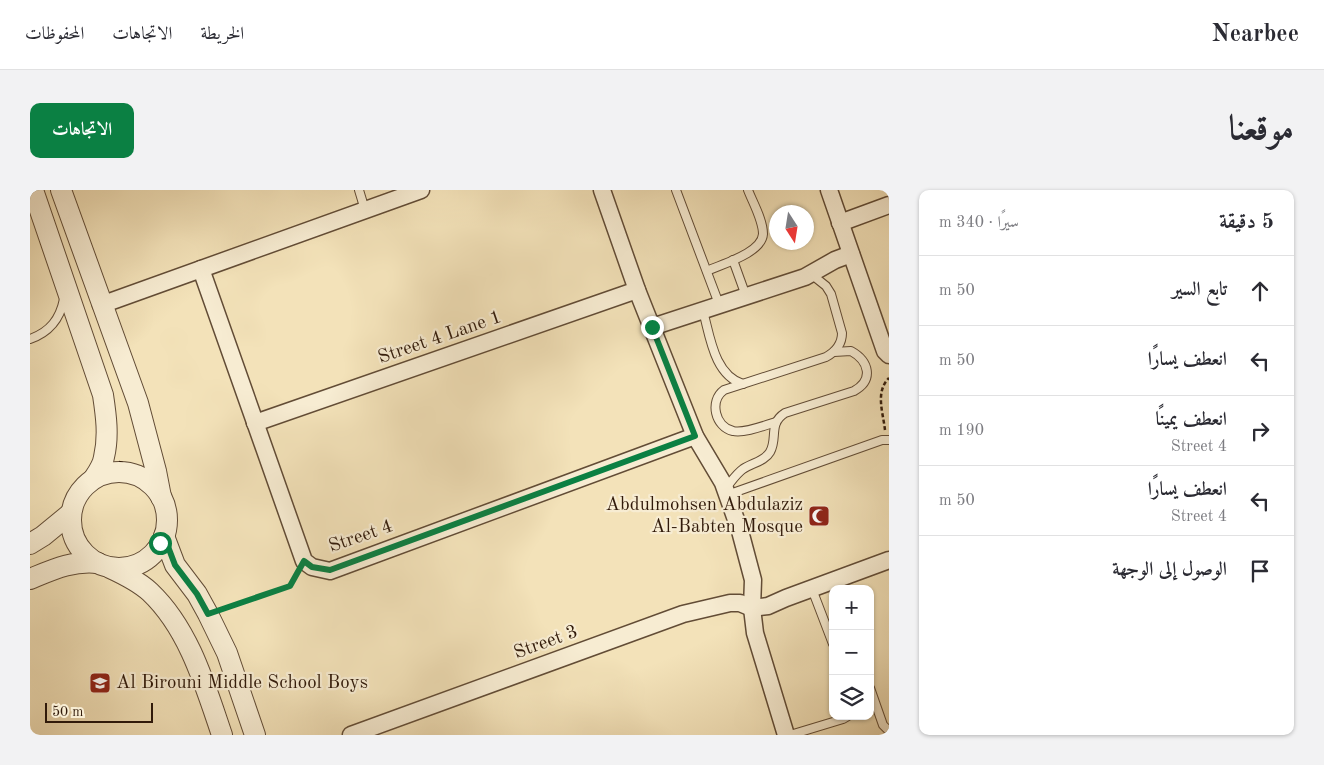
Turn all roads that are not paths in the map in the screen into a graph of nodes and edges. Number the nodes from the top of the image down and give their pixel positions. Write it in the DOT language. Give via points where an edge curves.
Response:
graph roads {
  1 [pos="33,190"];
  2 [pos="61,190"];
  3 [pos="359,190"];
  4 [pos="421,190"];
  5 [pos="602,190"];
  6 [pos="676,190"];
  7 [pos="748,190"];
  8 [pos="829,190"];
  9 [pos="889,205"];
  10 [pos="365,210"];
  11 [pos="840,223"];
  12 [pos="851,254"];
  13 [pos="733,260"];
  14 [pos="201,269"];
  15 [pos="707,271"];
  16 [pos="811,274"];
  17 [pos="67,287"];
  18 [pos="638,290"];
  19 [pos="746,296"];
  20 [pos="719,304"];
  21 [pos="101,305"];
  22 [pos="702,309"];
  23 [pos="652,327"];
  24 [pos="30,339"];
  25 [pos="834,352"];
  26 [pos="889,355"];
  27 [pos="743,384"];
  28 [pos="776,422"];
  29 [pos="255,423"];
  30 [pos="695,436"];
  31 [pos="888,440"];
  32 [pos="94,478"];
  33 [pos="726,492"];
  34 [pos="161,497"];
  35 [pos="71,513"];
  36 [pos="164,536"];
  37 [pos="30,544"];
  38 [pos="889,560"];
  39 [pos="102,564"];
  40 [pos="30,579"];
  41 [pos="812,588"];
  42 [pos="752,608"];
  43 [pos="829,633"];
  44 [pos="874,699"];
  45 [pos="840,720"];
  46 [pos="889,731"];
  47 [pos="222,735"];
  48 [pos="255,735"];
  49 [pos="354,735"];
  50 [pos="786,735"];
  51 [pos="790,735"];
  1 -- 17 [label="street" via="41,224"];
  2 -- 21 [label="street"];
  3 -- 10 [label="lane"];
  4 -- 10 [label="street"];
  5 -- 18 [label="street"];
  6 -- 15 [label="lane"];
  7 -- 13 [label="lane" via="763,235 756,247"];
  8 -- 11 [label="street"];
  9 -- 11 [label="street"];
  10 -- 14 [label="street"];
  11 -- 12 [label="street"];
  12 -- 16 [label="street"];
  12 -- 26 [label="street"];
  13 -- 15 [label="lane"];
  13 -- 19 [label="lane"];
  14 -- 21 [label="street"];
  14 -- 29 [label="street"];
  15 -- 20 [label="lane"];
  16 -- 19 [label="street"];
  16 -- 25 [label="lane" via="831,294 842,338"];
  17 -- 24 [label="lane" via="56,322 50,329"];
  17 -- 32 [label="street" via="103,394 107,438 104,459"];
  18 -- 23 [label="street"];
  18 -- 29 [label="street, Street 4 Lane 1"];
  19 -- 20 [label="street"];
  20 -- 22 [label="street"];
  21 -- 34 [label="street" via="138,403"];
  22 -- 23 [label="street"];
  22 -- 27 [label="lane" via="720,366 732,379"];
  23 -- 30 [label="street"];
  25 -- 27 [label="lane" via="826,358"];
  25 -- 28 [label="lane" via="851,351 863,360 866,378 860,388 785,413"];
  27 -- 28 [label="lane" via="724,390 716,398 714,409 724,426 740,432"];
  28 -- 33 [label="lane" via="769,454 737,474"];
  29 -- 30 [label="street, Street 4" via="304,561 312,567 330,570"];
  30 -- 33 [label="street"];
  31 -- 33 [label="lane"];
  32 -- 34 [label="street" via="110,472 127,472 150,483"];
  32 -- 35 [label="street" via="81,490"];
  33 -- 42 [label="street" via="753,580"];
  34 -- 36 [label="street" via="167,520"];
  35 -- 37 [label="street"];
  35 -- 39 [label="street" via="74,539 84,553"];
  36 -- 39 [label="street" via="156,550 137,564 122,568"];
  36 -- 48 [label="street" via="175,565 197,594 226,653"];
  38 -- 41 [label="street, Street 3"];
  39 -- 40 [label="street" via="75,563"];
  39 -- 47 [label="street" via="149,591 168,613 197,665"];
  41 -- 42 [label="street, Street 3" via="768,606"];
  41 -- 43 [label="lane"];
  42 -- 49 [label="street, Street 3" via="730,603 684,614"];
  42 -- 50 [label="street" via="755,633"];
  44 -- 46 [label="lane" via="883,725"];
  45 -- 51 [label="lane"];
}
